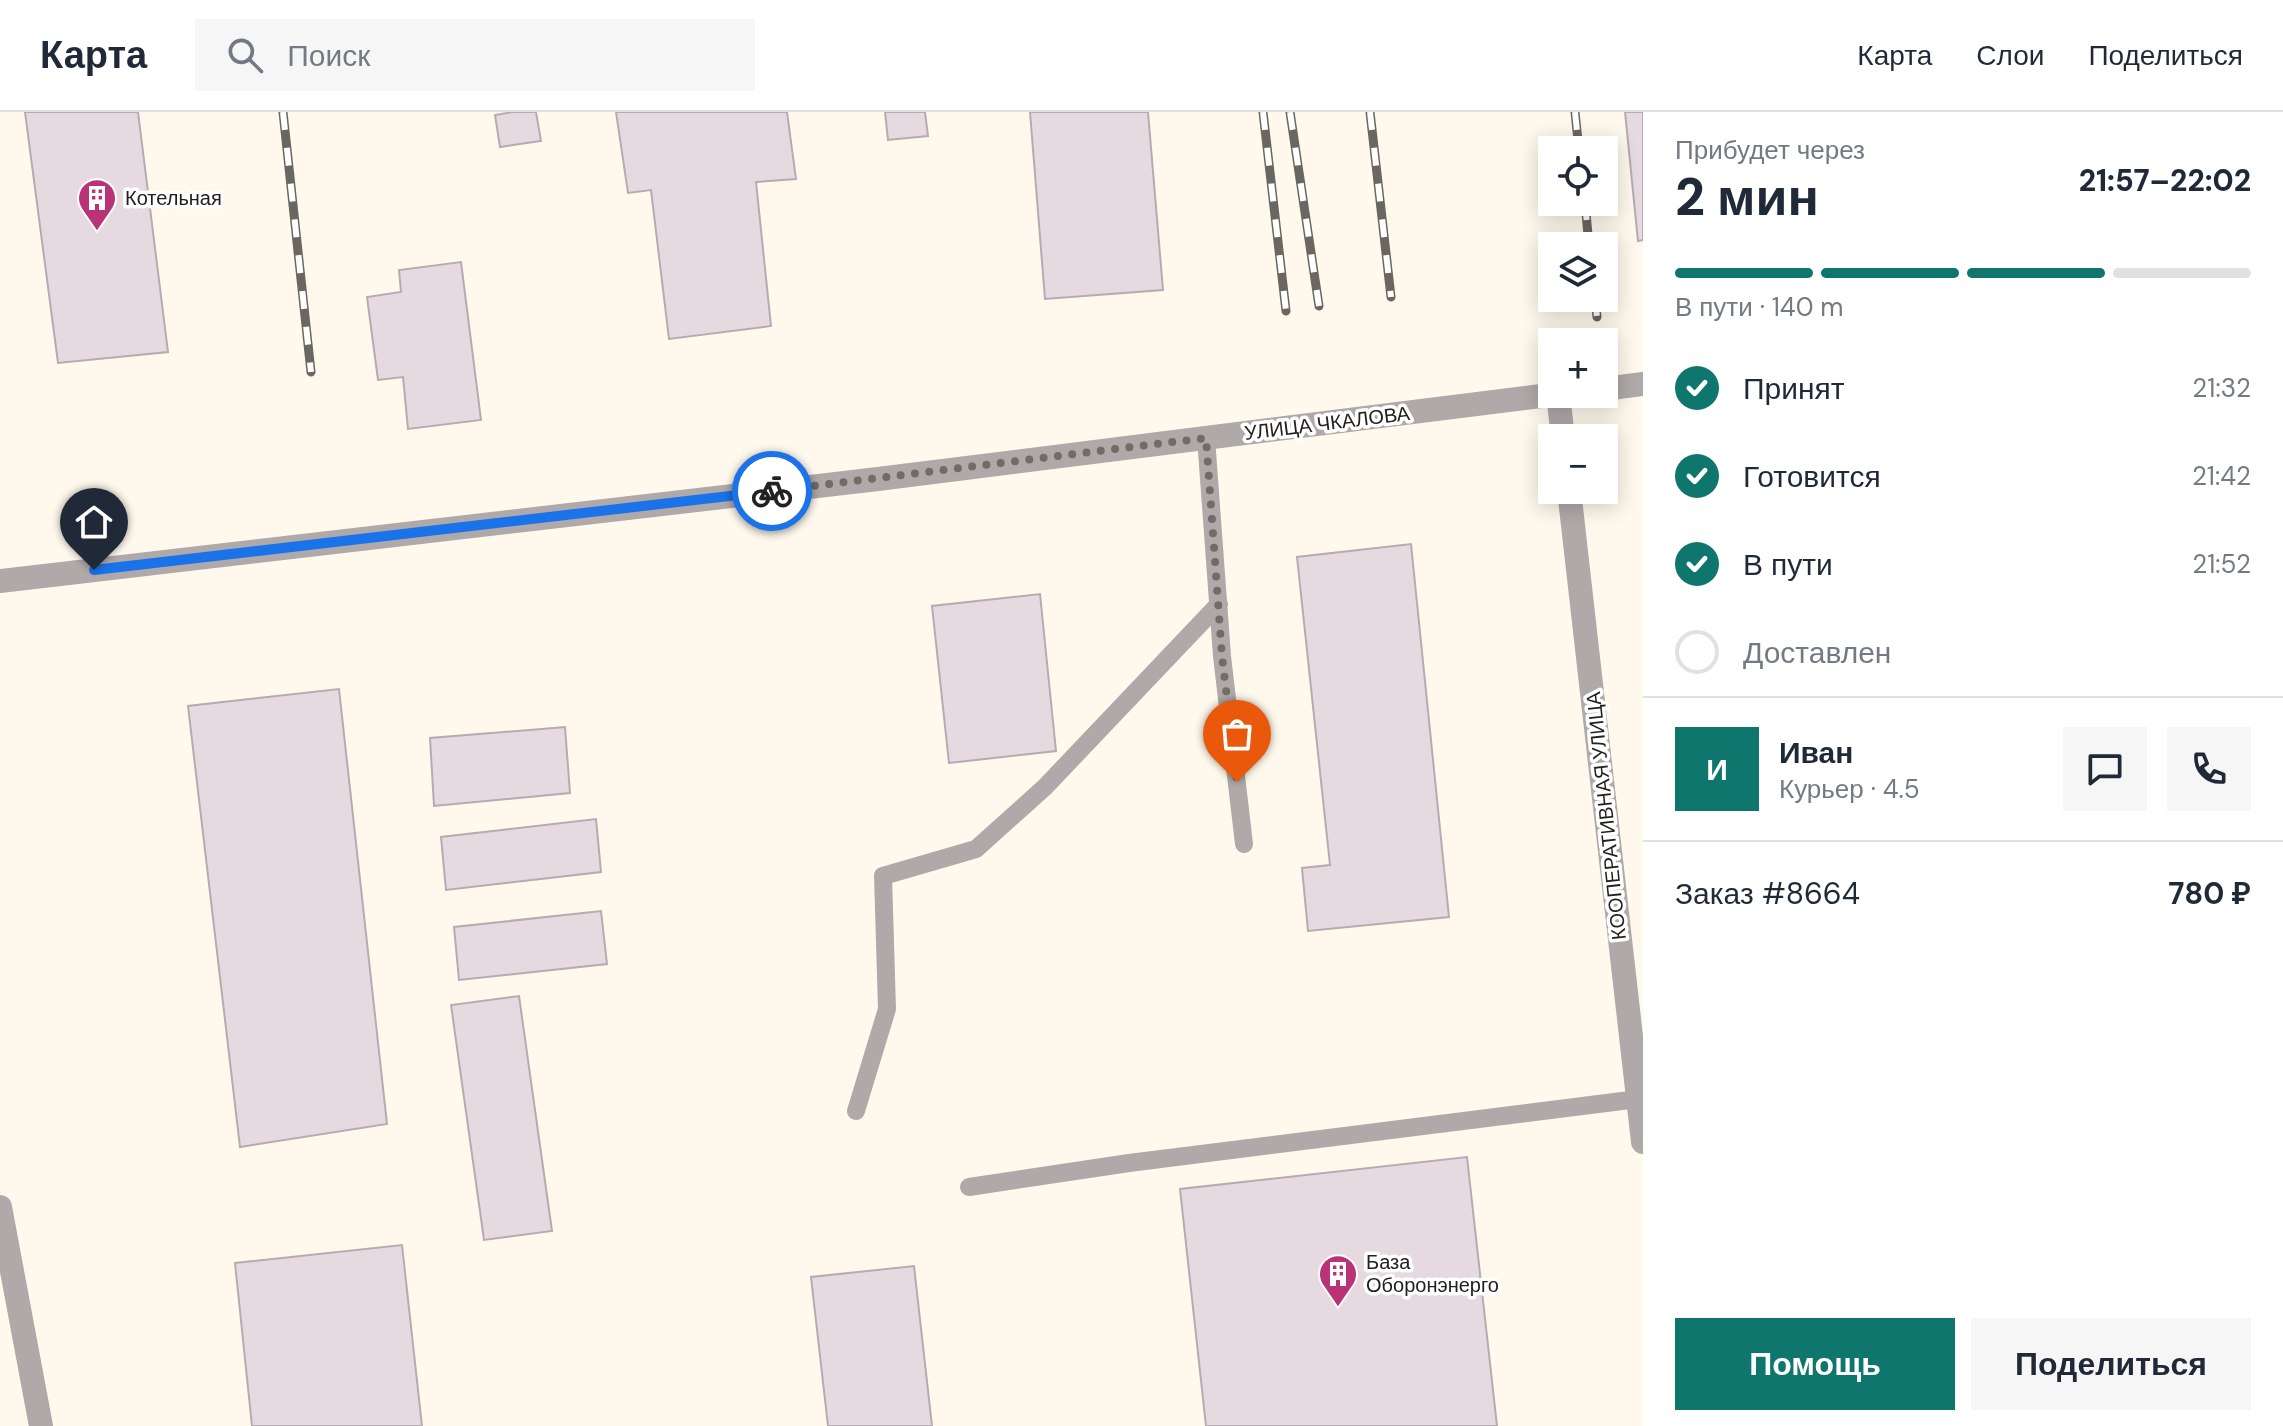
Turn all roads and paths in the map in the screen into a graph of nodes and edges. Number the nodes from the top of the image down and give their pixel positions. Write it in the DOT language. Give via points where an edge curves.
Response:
graph roads {
  1 [pos="1643,384"];
  2 [pos="1618,387"];
  3 [pos="1538,396"];
  4 [pos="1206,438"];
  5 [pos="1571,504"];
  6 [pos="0,581"];
  7 [pos="1219,604"];
  8 [pos="1244,844"];
  9 [pos="1638,1099"];
  10 [pos="856,1111"];
  11 [pos="1643,1142"];
  12 [pos="969,1187"];
  13 [pos="0,1207"];
  14 [pos="41,1426"];
  1 -- 2 [label="street"];
  3 -- 4 [label="street, УЛИЦА ЧКАЛОВА"];
  4 -- 6 [label="street, УЛИЦА ЧКАЛОВА"];
  4 -- 7 [label="lane"];
  5 -- 9 [label="street, КООПЕРАТИВНАЯ УЛИЦА"];
  7 -- 8 [label="lane"];
  7 -- 10 [label="lane" via="1045,787 976,849 883,876 887,1009"];
  9 -- 11 [label="street, КООПЕРАТИВНАЯ УЛИЦА"];
  9 -- 12 [label="lane"];
  13 -- 14 [label="street"];
}
